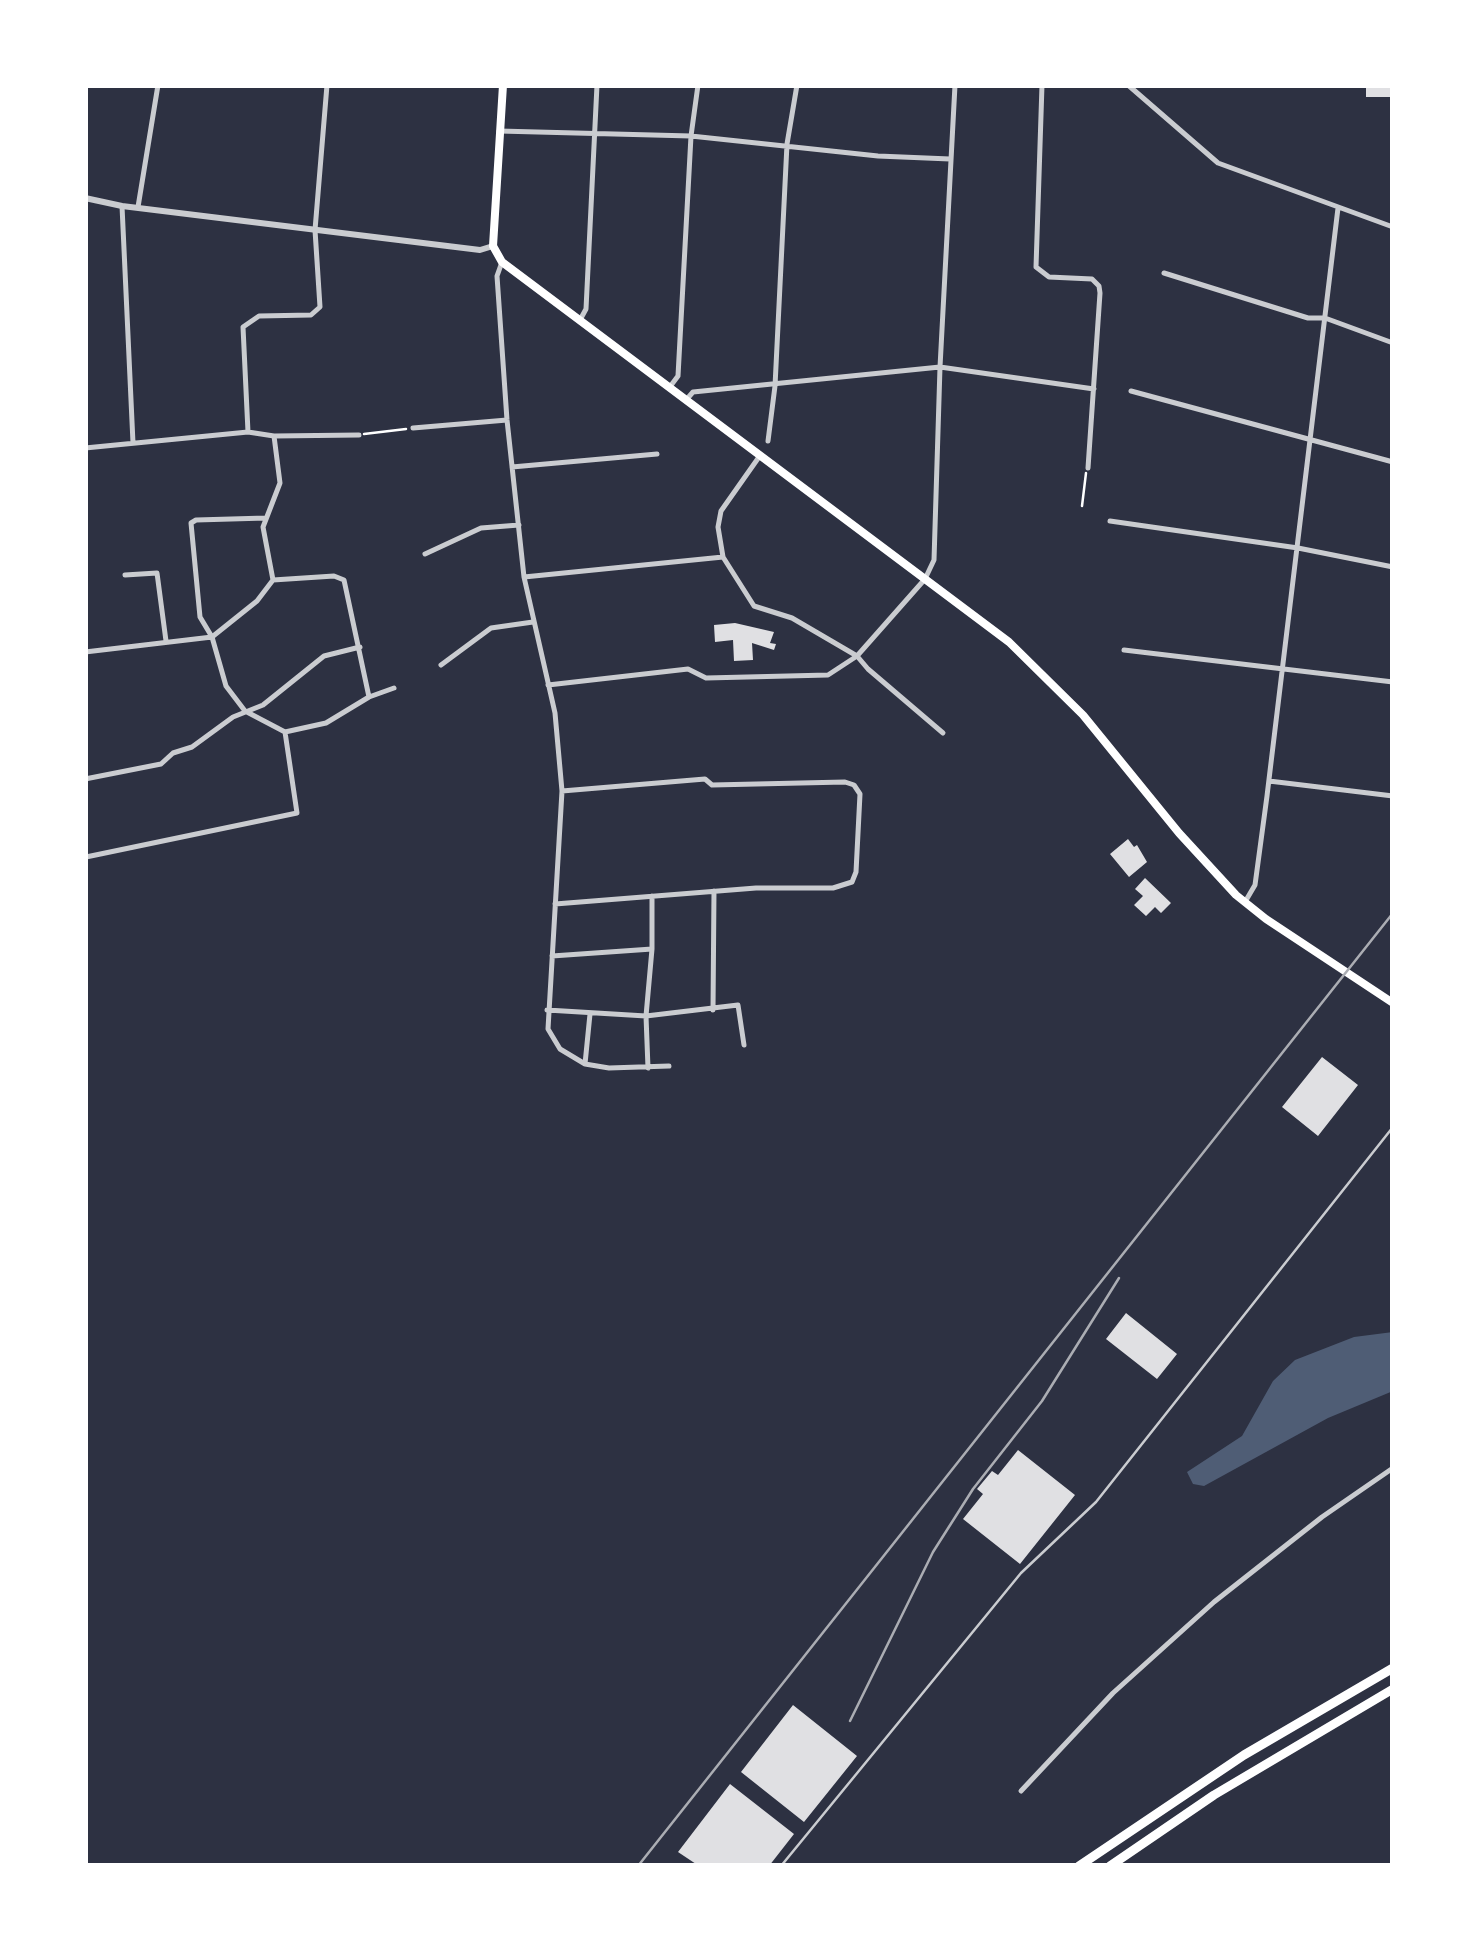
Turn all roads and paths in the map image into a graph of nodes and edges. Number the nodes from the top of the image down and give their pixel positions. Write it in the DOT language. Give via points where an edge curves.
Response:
graph roads {
  1 [pos="158,85"];
  2 [pos="327,85"];
  3 [pos="502,85"];
  4 [pos="597,85"];
  5 [pos="698,85"];
  6 [pos="797,85"];
  7 [pos="955,85"];
  8 [pos="1042,85"];
  9 [pos="1128,85"];
  10 [pos="499,131"];
  11 [pos="594,133"];
  12 [pos="691,136"];
  13 [pos="787,144"];
  14 [pos="950,160"];
  15 [pos="85,198"];
  16 [pos="122,206"];
  17 [pos="138,207"];
  18 [pos="1338,208"];
  19 [pos="1393,227"];
  20 [pos="316,230"];
  21 [pos="493,246"];
  22 [pos="502,262"];
  23 [pos="1164,273"];
  24 [pos="1325,318"];
  25 [pos="580,320"];
  26 [pos="1393,342"];
  27 [pos="940,368"];
  28 [pos="775,386"];
  29 [pos="669,388"];
  30 [pos="1094,389"];
  31 [pos="1131,392"];
  32 [pos="686,400"];
  33 [pos="508,420"];
  34 [pos="412,428"];
  35 [pos="248,432"];
  36 [pos="359,434"];
  37 [pos="274,436"];
  38 [pos="1309,438"];
  39 [pos="768,441"];
  40 [pos="133,443"];
  41 [pos="85,448"];
  42 [pos="657,454"];
  43 [pos="759,458"];
  44 [pos="1393,462"];
  45 [pos="512,467"];
  46 [pos="1088,468"];
  47 [pos="1082,506"];
  48 [pos="266,518"];
  49 [pos="1110,521"];
  50 [pos="519,525"];
  51 [pos="1298,548"];
  52 [pos="426,554"];
  53 [pos="723,557"];
  54 [pos="1393,566"];
  55 [pos="125,575"];
  56 [pos="524,577"];
  57 [pos="925,579"];
  58 [pos="273,580"];
  59 [pos="534,622"];
  60 [pos="212,637"];
  61 [pos="166,642"];
  62 [pos="360,647"];
  63 [pos="1124,650"];
  64 [pos="85,652"];
  65 [pos="857,656"];
  66 [pos="441,665"];
  67 [pos="1282,669"];
  68 [pos="1393,682"];
  69 [pos="548,684"];
  70 [pos="394,688"];
  71 [pos="370,697"];
  72 [pos="245,711"];
  73 [pos="285,732"];
  74 [pos="943,732"];
  75 [pos="85,779"];
  76 [pos="1269,781"];
  77 [pos="562,790"];
  78 [pos="1393,796"];
  79 [pos="85,857"];
  80 [pos="714,891"];
  81 [pos="652,896"];
  82 [pos="1244,903"];
  83 [pos="555,904"];
  84 [pos="652,949"];
  85 [pos="552,956"];
  86 [pos="1393,1003"];
  87 [pos="547,1010"];
  88 [pos="713,1010"];
  89 [pos="590,1014"];
  90 [pos="646,1016"];
  91 [pos="744,1044"];
  92 [pos="585,1064"];
  93 [pos="669,1066"];
  94 [pos="648,1068"];
  95 [pos="1393,1127"];
  96 [pos="1393,1468"];
  97 [pos="1393,1668"];
  98 [pos="1393,1688"];
  99 [pos="1021,1790"];
  100 [pos="782,1866"];
  101 [pos="1079,1866"];
  102 [pos="1110,1866"];
  1 -- 17 [label="street"];
  2 -- 20 [label="street"];
  3 -- 10 [label="main road"];
  4 -- 11 [label="street"];
  5 -- 12 [label="street"];
  6 -- 13 [label="street"];
  7 -- 14 [label="street"];
  8 -- 30 [label="street" via="1035,262 1046,276 1088,278 1099,286"];
  9 -- 18 [label="street" via="1215,162"];
  10 -- 11 [label="street"];
  10 -- 21 [label="main road"];
  11 -- 12 [label="street"];
  11 -- 25 [label="street" via="586,309"];
  12 -- 13 [label="street"];
  12 -- 29 [label="street" via="678,376"];
  13 -- 14 [label="street"];
  13 -- 28 [label="street"];
  14 -- 27 [label="street"];
  15 -- 16 [label="street"];
  16 -- 17 [label="street"];
  16 -- 40 [label="street"];
  17 -- 20 [label="street"];
  18 -- 19 [label="street"];
  18 -- 24 [label="street"];
  20 -- 21 [label="street" via="480,250"];
  20 -- 35 [label="street" via="318,310 260,316 242,328"];
  21 -- 22 [label="main road"];
  22 -- 25 [label="main road"];
  22 -- 33 [label="street" via="497,276"];
  23 -- 24 [label="street"];
  24 -- 26 [label="street"];
  24 -- 38 [label="street"];
  25 -- 29 [label="main road"];
  27 -- 28 [label="street"];
  27 -- 30 [label="street"];
  27 -- 57 [label="street" via="934,564"];
  28 -- 32 [label="street" via="693,392"];
  28 -- 39 [label="street"];
  29 -- 32 [label="main road"];
  30 -- 46 [label="street"];
  31 -- 38 [label="street"];
  32 -- 43 [label="main road"];
  33 -- 34 [label="street"];
  33 -- 45 [label="street"];
  34 -- 36 [label="path"];
  35 -- 37 [label="street"];
  35 -- 40 [label="street"];
  36 -- 37 [label="street"];
  37 -- 48 [label="street" via="280,483"];
  38 -- 44 [label="street"];
  38 -- 51 [label="street"];
  40 -- 41 [label="street"];
  42 -- 45 [label="street"];
  43 -- 53 [label="street" via="722,510"];
  43 -- 57 [label="main road"];
  45 -- 50 [label="street"];
  46 -- 47 [label="path"];
  48 -- 58 [label="street"];
  48 -- 60 [label="street" via="190,525 200,617"];
  49 -- 51 [label="street"];
  50 -- 52 [label="street" via="482,528"];
  50 -- 56 [label="street"];
  51 -- 54 [label="street"];
  51 -- 67 [label="street"];
  53 -- 56 [label="street"];
  53 -- 65 [label="street" via="754,606 792,618"];
  55 -- 61 [label="street" via="157,573"];
  56 -- 59 [label="street"];
  57 -- 65 [label="street"];
  57 -- 82 [label="main road" via="1054,683"];
  58 -- 60 [label="street"];
  58 -- 62 [label="street" via="344,580"];
  59 -- 66 [label="street" via="491,628"];
  59 -- 69 [label="street"];
  60 -- 61 [label="street"];
  60 -- 72 [label="street" via="222,679"];
  61 -- 64 [label="street"];
  62 -- 71 [label="street"];
  62 -- 72 [label="street" via="324,656 264,705"];
  63 -- 67 [label="street"];
  65 -- 69 [label="street" via="819,678 706,678 688,669"];
  65 -- 74 [label="street"];
  67 -- 68 [label="street"];
  67 -- 76 [label="street"];
  69 -- 77 [label="street"];
  70 -- 71 [label="street"];
  71 -- 73 [label="street" via="326,723"];
  72 -- 73 [label="street"];
  72 -- 75 [label="street" via="161,764"];
  73 -- 79 [label="street" via="297,813"];
  76 -- 78 [label="street"];
  76 -- 82 [label="street" via="1255,885"];
  77 -- 80 [label="street" via="705,779 712,785 854,784 860,794 852,882"];
  77 -- 83 [label="street"];
  80 -- 81 [label="street"];
  80 -- 88 [label="street"];
  81 -- 83 [label="street"];
  81 -- 84 [label="street"];
  82 -- 86 [label="main road"];
  83 -- 85 [label="street"];
  84 -- 85 [label="street"];
  84 -- 90 [label="street"];
  85 -- 87 [label="street"];
  87 -- 89 [label="street"];
  87 -- 92 [label="street" via="548,1029 560,1049"];
  88 -- 90 [label="street"];
  88 -- 91 [label="street" via="738,1006"];
  89 -- 90 [label="street"];
  89 -- 92 [label="street"];
  90 -- 94 [label="street"];
  92 -- 94 [label="street"];
  93 -- 94 [label="street"];
  95 -- 100 [label="lane" via="1096,1502 1021,1572"];
  96 -- 99 [label="street" via="1214,1602"];
  97 -- 101 [label="highway" via="1244,1755"];
  98 -- 102 [label="highway" via="1246,1774"];
}
